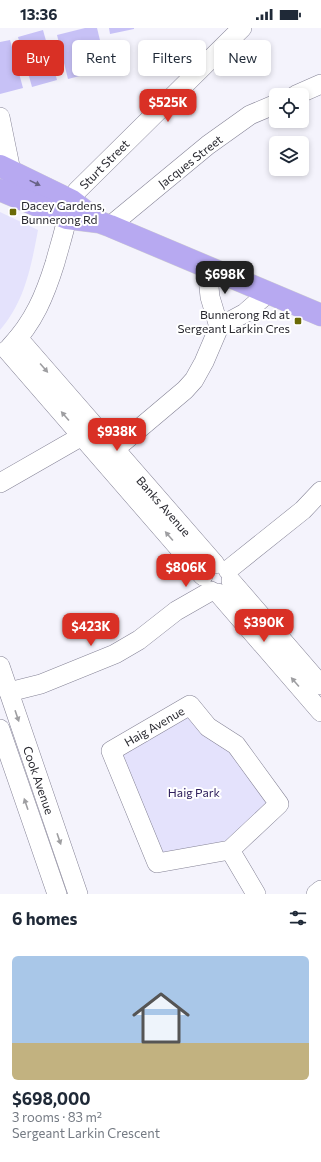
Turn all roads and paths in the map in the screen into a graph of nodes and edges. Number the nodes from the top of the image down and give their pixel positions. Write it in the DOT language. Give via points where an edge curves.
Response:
graph roads {
  1 [pos="242,28"];
  2 [pos="321,84"];
  3 [pos="309,89"];
  4 [pos="269,107"];
  5 [pos="0,117"];
  6 [pos="6,169"];
  7 [pos="0,190"];
  8 [pos="69,210"];
  9 [pos="104,224"];
  10 [pos="208,268"];
  11 [pos="268,293"];
  12 [pos="321,315"];
  13 [pos="219,327"];
  14 [pos="8,348"];
  15 [pos="82,436"];
  16 [pos="115,449"];
  17 [pos="0,483"];
  18 [pos="321,491"];
  19 [pos="216,579"];
  20 [pos="0,666"];
  21 [pos="321,685"];
  22 [pos="9,692"];
  23 [pos="321,712"];
  24 [pos="0,729"];
  25 [pos="230,850"];
  26 [pos="321,890"];
  27 [pos="57,894"];
  28 [pos="78,894"];
  29 [pos="256,894"];
  30 [pos="316,894"];
  1 -- 8 [label="street, Sturt Street" via="77,191"];
  2 -- 3 [label="street"];
  4 -- 9 [label="street, Jacques Street" via="250,115"];
  5 -- 6 [label="street"];
  6 -- 8 [label="main road, one-way"];
  7 -- 8 [label="main road"];
  8 -- 9 [label="main road"];
  8 -- 14 [label="street" via="42,301 32,321"];
  9 -- 10 [label="main road"];
  10 -- 11 [label="main road"];
  10 -- 13 [label="street" via="210,297"];
  11 -- 12 [label="main road"];
  11 -- 13 [label="street" via="245,313"];
  13 -- 16 [label="street" via="204,362 186,390"];
  15 -- 14 [label="street, Banks Avenue, one-way"];
  14 -- 16 [label="street, Banks Avenue, one-way"];
  15 -- 17 [label="street"];
  19 -- 15 [label="street, Banks Avenue, one-way"];
  16 -- 19 [label="street, Banks Avenue"];
  18 -- 19 [label="street" via="303,510"];
  19 -- 21 [label="street, Banks Avenue"];
  19 -- 22 [label="street" via="138,640 115,654 41,684"];
  23 -- 19 [label="street, Banks Avenue, one-way"];
  20 -- 22 [label="street, Cook Avenue"];
  22 -- 28 [label="street, Cook Avenue, one-way"];
  27 -- 24 [label="street, Cook Avenue, one-way"];
  25 -- 25 [label="street, Haig Avenue" via="157,863 111,751 190,705 208,727 236,745 279,804"];
  25 -- 29 [label="street"];
  26 -- 30 [label="street"];
}
